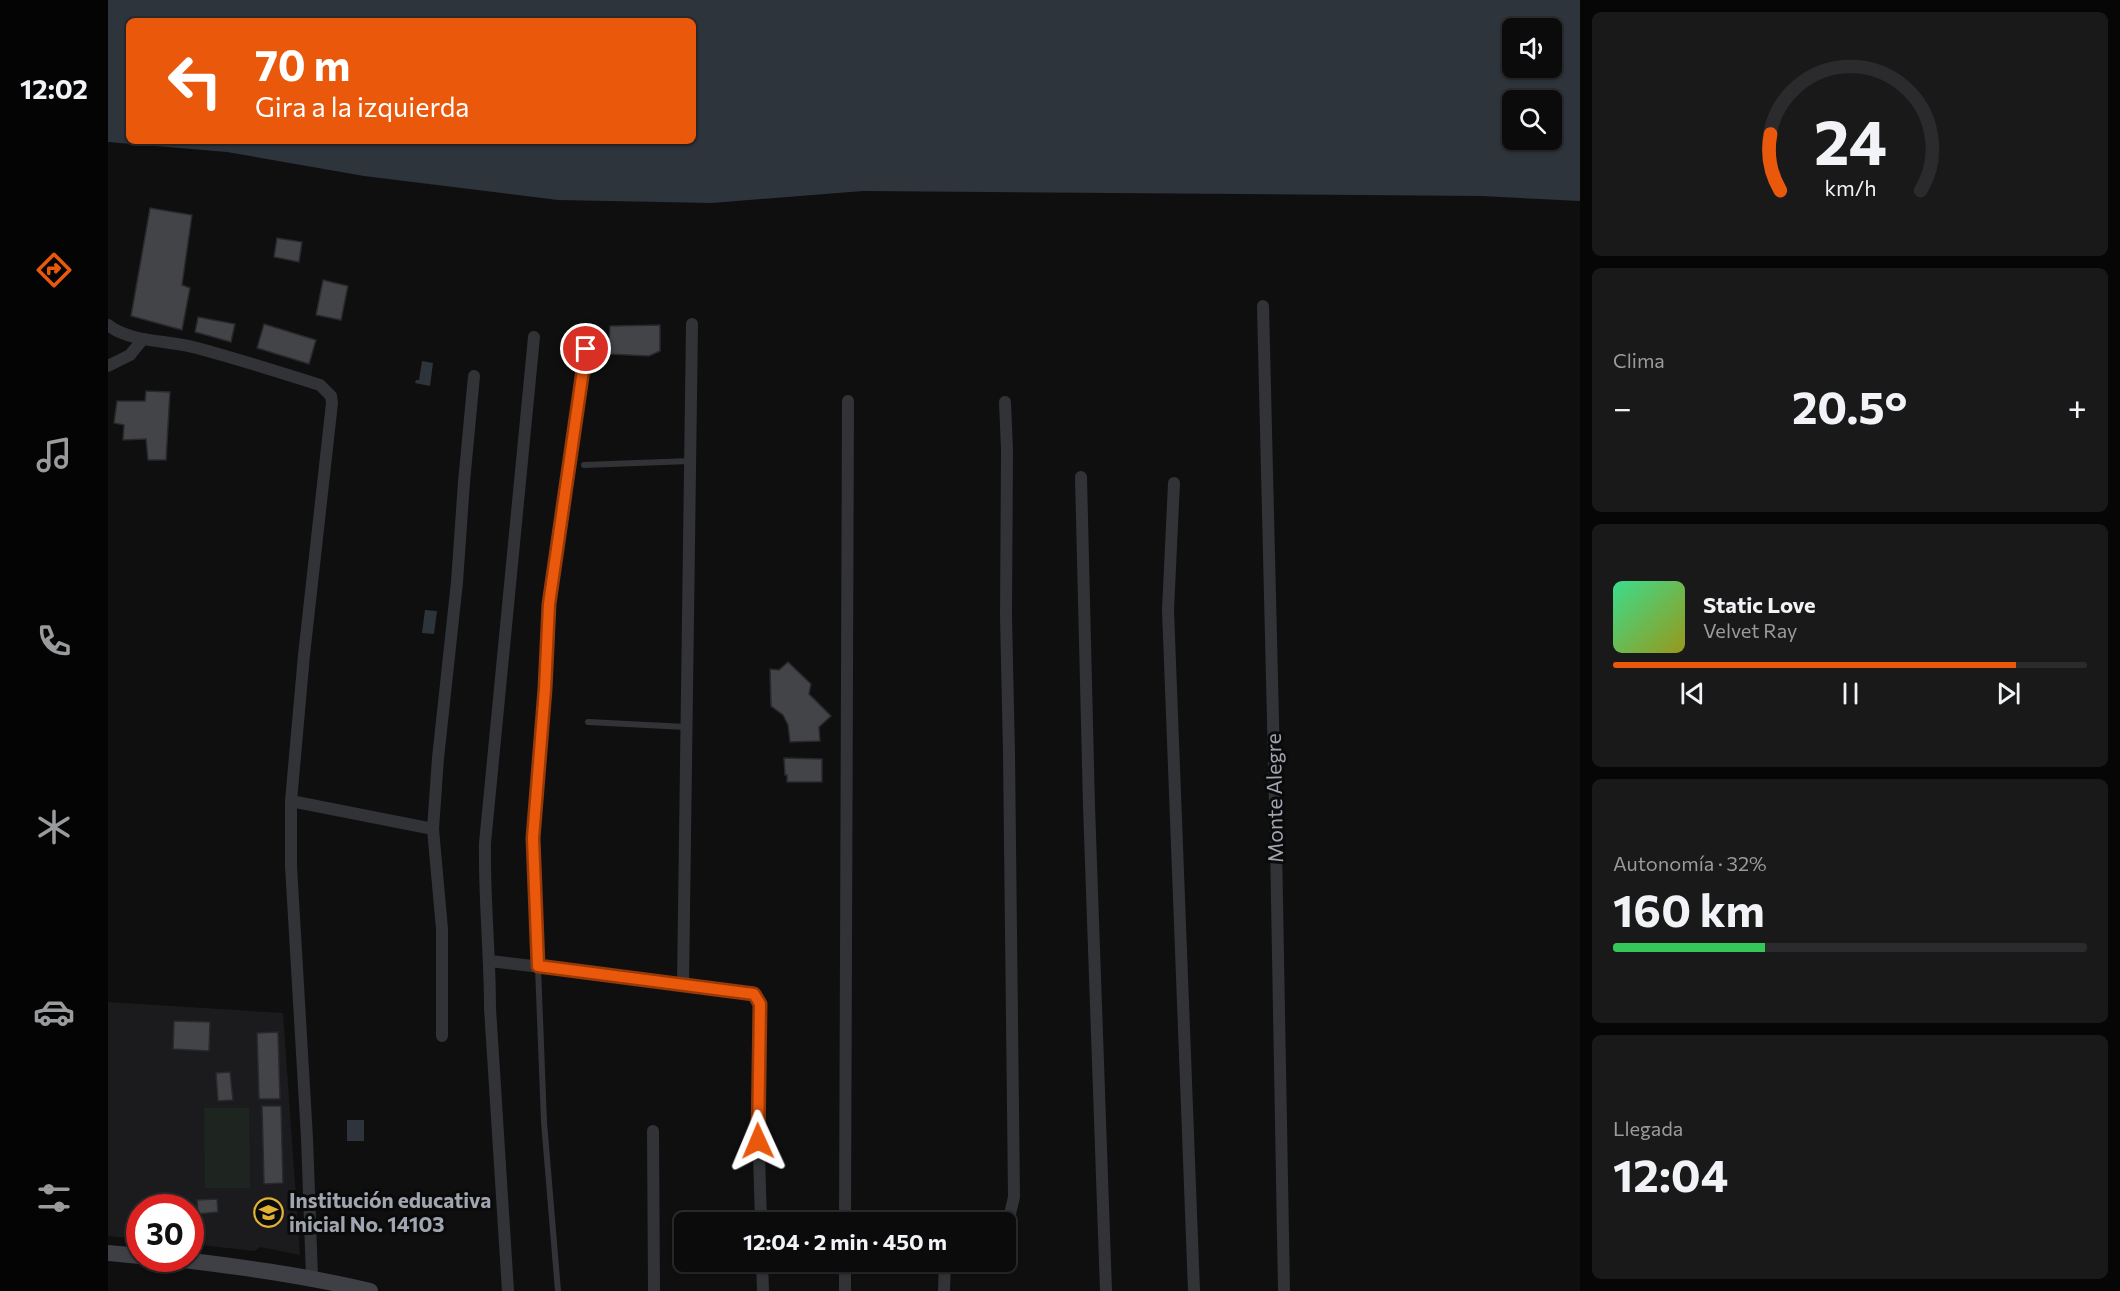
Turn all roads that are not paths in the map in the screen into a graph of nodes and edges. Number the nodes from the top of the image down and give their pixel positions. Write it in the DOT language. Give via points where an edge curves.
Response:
graph roads {
  1 [pos="1263,306"];
  2 [pos="692,324"];
  3 [pos="108,325"];
  4 [pos="590,326"];
  5 [pos="534,338"];
  6 [pos="143,339"];
  7 [pos="108,366"];
  8 [pos="474,376"];
  9 [pos="848,401"];
  10 [pos="1005,402"];
  11 [pos="690,461"];
  12 [pos="584,465"];
  13 [pos="1081,477"];
  14 [pos="1174,483"];
  15 [pos="588,722"];
  16 [pos="687,727"];
  17 [pos="291,801"];
  18 [pos="433,829"];
  19 [pos="490,961"];
  20 [pos="538,966"];
  21 [pos="683,984"];
  22 [pos="442,1036"];
  23 [pos="653,1131"];
  24 [pos="761,1212"];
  25 [pos="845,1212"];
  26 [pos="1010,1212"];
  27 [pos="108,1252"];
  28 [pos="126,1254"];
  29 [pos="204,1262"];
  30 [pos="762,1272"];
  31 [pos="845,1272"];
  32 [pos="945,1272"];
  33 [pos="312,1277"];
  34 [pos="370,1291"];
  35 [pos="508,1291"];
  36 [pos="558,1291"];
  37 [pos="654,1291"];
  38 [pos="763,1291"];
  39 [pos="845,1291"];
  40 [pos="944,1291"];
  41 [pos="1106,1291"];
  42 [pos="1194,1291"];
  43 [pos="1284,1291"];
  1 -- 43 [label="street, Monte Alegre"];
  2 -- 11 [label="street"];
  3 -- 6 [label="street"];
  4 -- 20 [label="lane" via="549,604 533,838"];
  5 -- 19 [label="street" via="485,843"];
  6 -- 7 [label="street" via="130,355"];
  6 -- 17 [label="street" via="194,347 320,385 331,396"];
  8 -- 18 [label="street"];
  9 -- 25 [label="street"];
  10 -- 26 [label="street" via="1014,1197"];
  11 -- 12 [label="lane"];
  11 -- 16 [label="street"];
  13 -- 41 [label="street"];
  14 -- 42 [label="street" via="1168,610"];
  15 -- 16 [label="lane"];
  16 -- 21 [label="street"];
  17 -- 18 [label="street"];
  17 -- 33 [label="street"];
  18 -- 22 [label="street" via="442,929"];
  19 -- 20 [label="street"];
  19 -- 35 [label="street"];
  20 -- 21 [label="street"];
  20 -- 36 [label="lane" via="544,1122"];
  21 -- 24 [label="street" via="751,992 760,1004"];
  23 -- 37 [label="street"];
  27 -- 28 [label="main road"];
  29 -- 33 [label="main road"];
  30 -- 38 [label="street"];
  31 -- 39 [label="street"];
  32 -- 40 [label="street"];
  33 -- 34 [label="main road"];
}
